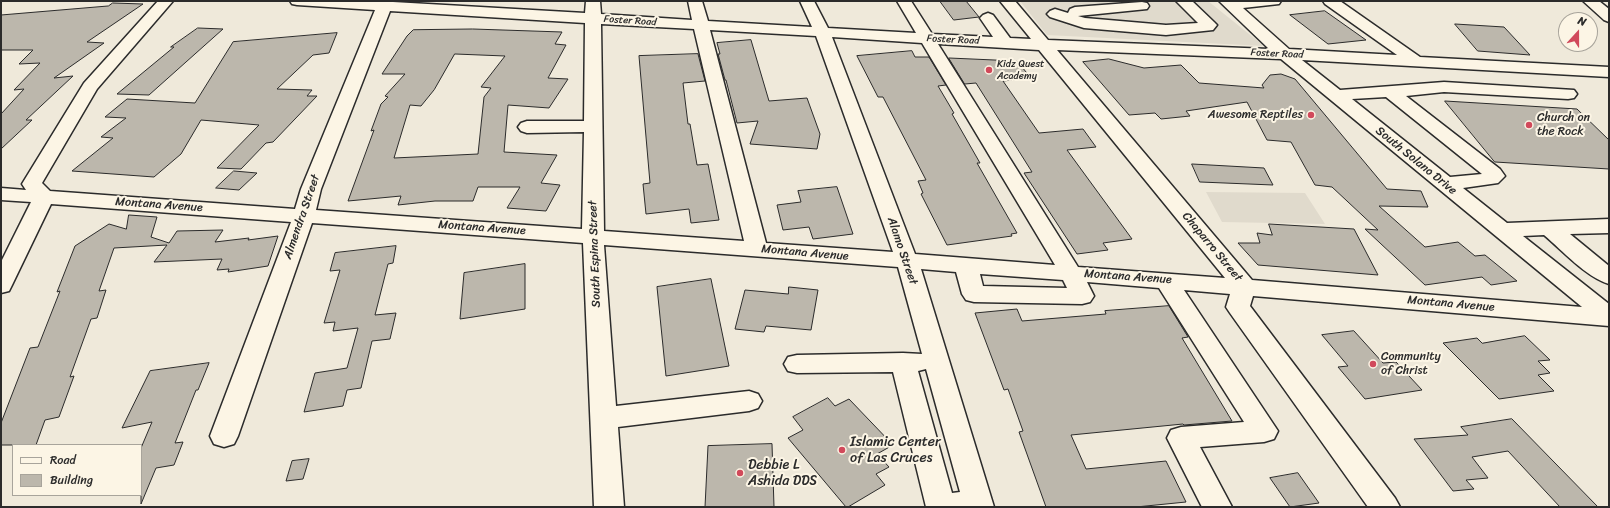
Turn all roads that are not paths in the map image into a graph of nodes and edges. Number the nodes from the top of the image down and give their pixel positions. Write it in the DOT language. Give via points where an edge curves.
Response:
graph roads {
  1 [pos="166,1"];
  2 [pos="297,1"];
  3 [pos="695,1"];
  4 [pos="807,1"];
  5 [pos="904,1"];
  6 [pos="1183,1"];
  7 [pos="1274,1"];
  8 [pos="1330,1"];
  9 [pos="1590,1"];
  10 [pos="1140,3"];
  11 [pos="1228,3"];
  12 [pos="385,4"];
  13 [pos="486,7"];
  14 [pos="1014,9"];
  15 [pos="594,10"];
  16 [pos="1055,14"];
  17 [pos="1609,16"];
  18 [pos="988,18"];
  19 [pos="700,25"];
  20 [pos="1166,30"];
  21 [pos="823,33"];
  22 [pos="927,39"];
  23 [pos="1004,43"];
  24 [pos="1043,45"];
  25 [pos="1184,51"];
  26 [pos="1285,54"];
  27 [pos="1417,62"];
  28 [pos="1452,63"];
  29 [pos="1609,72"];
  30 [pos="1472,88"];
  31 [pos="1390,92"];
  32 [pos="1568,94"];
  33 [pos="1335,95"];
  34 [pos="594,126"];
  35 [pos="527,127"];
  36 [pos="1445,184"];
  37 [pos="1,194"];
  38 [pos="44,197"];
  39 [pos="304,215"];
  40 [pos="1609,226"];
  41 [pos="1549,228"];
  42 [pos="1501,230"];
  43 [pos="593,236"];
  44 [pos="757,249"];
  45 [pos="907,261"];
  46 [pos="1071,273"];
  47 [pos="1608,276"];
  48 [pos="1165,280"];
  49 [pos="1566,282"];
  50 [pos="1,285"];
  51 [pos="1244,286"];
  52 [pos="1609,317"];
  53 [pos="903,362"];
  54 [pos="937,362"];
  55 [pos="796,364"];
  56 [pos="749,402"];
  57 [pos="603,418"];
  58 [pos="224,436"];
  59 [pos="979,505"];
  60 [pos="940,506"];
  61 [pos="609,507"];
  62 [pos="1217,507"];
  63 [pos="1385,507"];
  1 -- 38 [label="street" via="90,87 32,184"];
  2 -- 12 [label="street, Foster Road"];
  3 -- 19 [label="street"];
  4 -- 21 [label="street, Alamo Street"];
  5 -- 22 [label="street"];
  6 -- 20 [label="street" via="1209,25 1208,27"];
  7 -- 11 [label="street"];
  8 -- 27 [label="street"];
  9 -- 17 [label="street"];
  10 -- 16 [label="street"];
  10 -- 20 [label="street"];
  11 -- 26 [label="street, South Solano Drive"];
  12 -- 13 [label="street, Foster Road"];
  12 -- 39 [label="street, Almendra Street" via="311,189"];
  13 -- 15 [label="street, Foster Road"];
  14 -- 16 [label="street"];
  14 -- 24 [label="street, Chaparro Street"];
  15 -- 19 [label="street, Foster Road"];
  15 -- 34 [label="street, South Espina Street"];
  16 -- 20 [label="street" via="1084,23"];
  18 -- 23 [label="street"];
  19 -- 21 [label="street, Foster Road"];
  19 -- 44 [label="street"];
  20 -- 25 [label="street"];
  21 -- 22 [label="street, Foster Road"];
  21 -- 45 [label="street, Alamo Street"];
  22 -- 23 [label="street, Foster Road"];
  22 -- 46 [label="street"];
  23 -- 24 [label="street, Foster Road"];
  24 -- 25 [label="street, Foster Road"];
  24 -- 51 [label="street, Chaparro Street"];
  25 -- 26 [label="street, Foster Road"];
  26 -- 27 [label="street, Foster Road"];
  26 -- 33 [label="street, South Solano Drive"];
  27 -- 28 [label="street, Foster Road"];
  28 -- 29 [label="street, Foster Road"];
  28 -- 30 [label="street"];
  30 -- 31 [label="street" via="1428,87"];
  30 -- 32 [label="street"];
  31 -- 33 [label="street"];
  31 -- 36 [label="street" via="1495,176 1491,179"];
  33 -- 36 [label="street, South Solano Drive"];
  34 -- 35 [label="street"];
  34 -- 43 [label="street, South Espina Street"];
  36 -- 42 [label="street, South Solano Drive"];
  37 -- 38 [label="street, Montana Avenue"];
  38 -- 39 [label="street, Montana Avenue"];
  38 -- 50 [label="street"];
  39 -- 43 [label="street, Montana Avenue"];
  39 -- 58 [label="street, Almendra Street"];
  40 -- 41 [label="street"];
  41 -- 42 [label="street"];
  41 -- 47 [label="street"];
  42 -- 49 [label="street, South Solano Drive"];
  43 -- 44 [label="street, Montana Avenue"];
  43 -- 57 [label="street, South Espina Street"];
  44 -- 45 [label="street, Montana Avenue"];
  45 -- 46 [label="street, Montana Avenue" via="966,266 974,294 1082,296"];
  45 -- 54 [label="street, Alamo Street"];
  46 -- 48 [label="street, Montana Avenue"];
  47 -- 49 [label="street"];
  48 -- 51 [label="street, Montana Avenue"];
  48 -- 62 [label="street" via="1264,431 1181,438"];
  49 -- 52 [label="street, South Solano Drive"];
  51 -- 52 [label="street, Montana Avenue"];
  51 -- 63 [label="street, Chaparro Street" via="1238,307"];
  53 -- 54 [label="street"];
  53 -- 55 [label="street"];
  53 -- 60 [label="street"];
  54 -- 59 [label="street, Alamo Street"];
  56 -- 57 [label="street"];
  57 -- 61 [label="street, South Espina Street"];
  59 -- 60 [label="street"];
}
